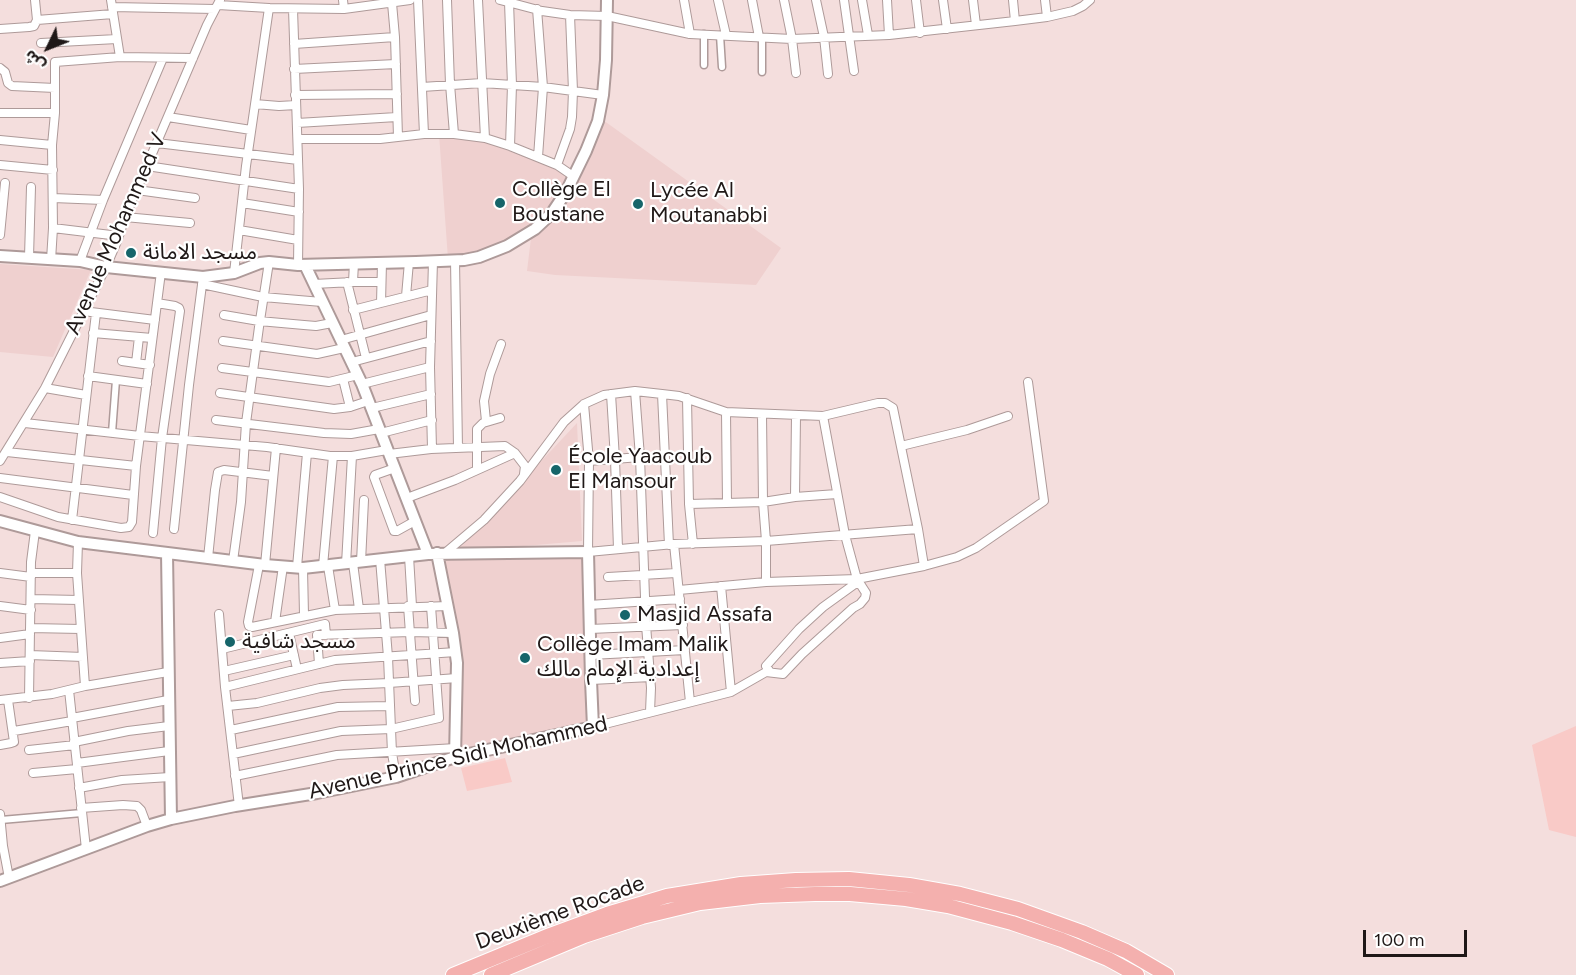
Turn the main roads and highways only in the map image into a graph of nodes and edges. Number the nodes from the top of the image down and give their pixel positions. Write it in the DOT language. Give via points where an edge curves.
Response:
graph roads {
  1 [pos="453,975"];
  2 [pos="490,975"];
  3 [pos="1137,975"];
  4 [pos="1167,975"];
  1 -- 4 [label="highway, Deuxième Rocade" via="550,935 667,896 741,884 849,879 960,894 1018,909 1126,951"];
  2 -- 3 [label="highway, Deuxième Rocade" via="642,917 700,903 815,894 906,899 948,906 1062,940"];
}
